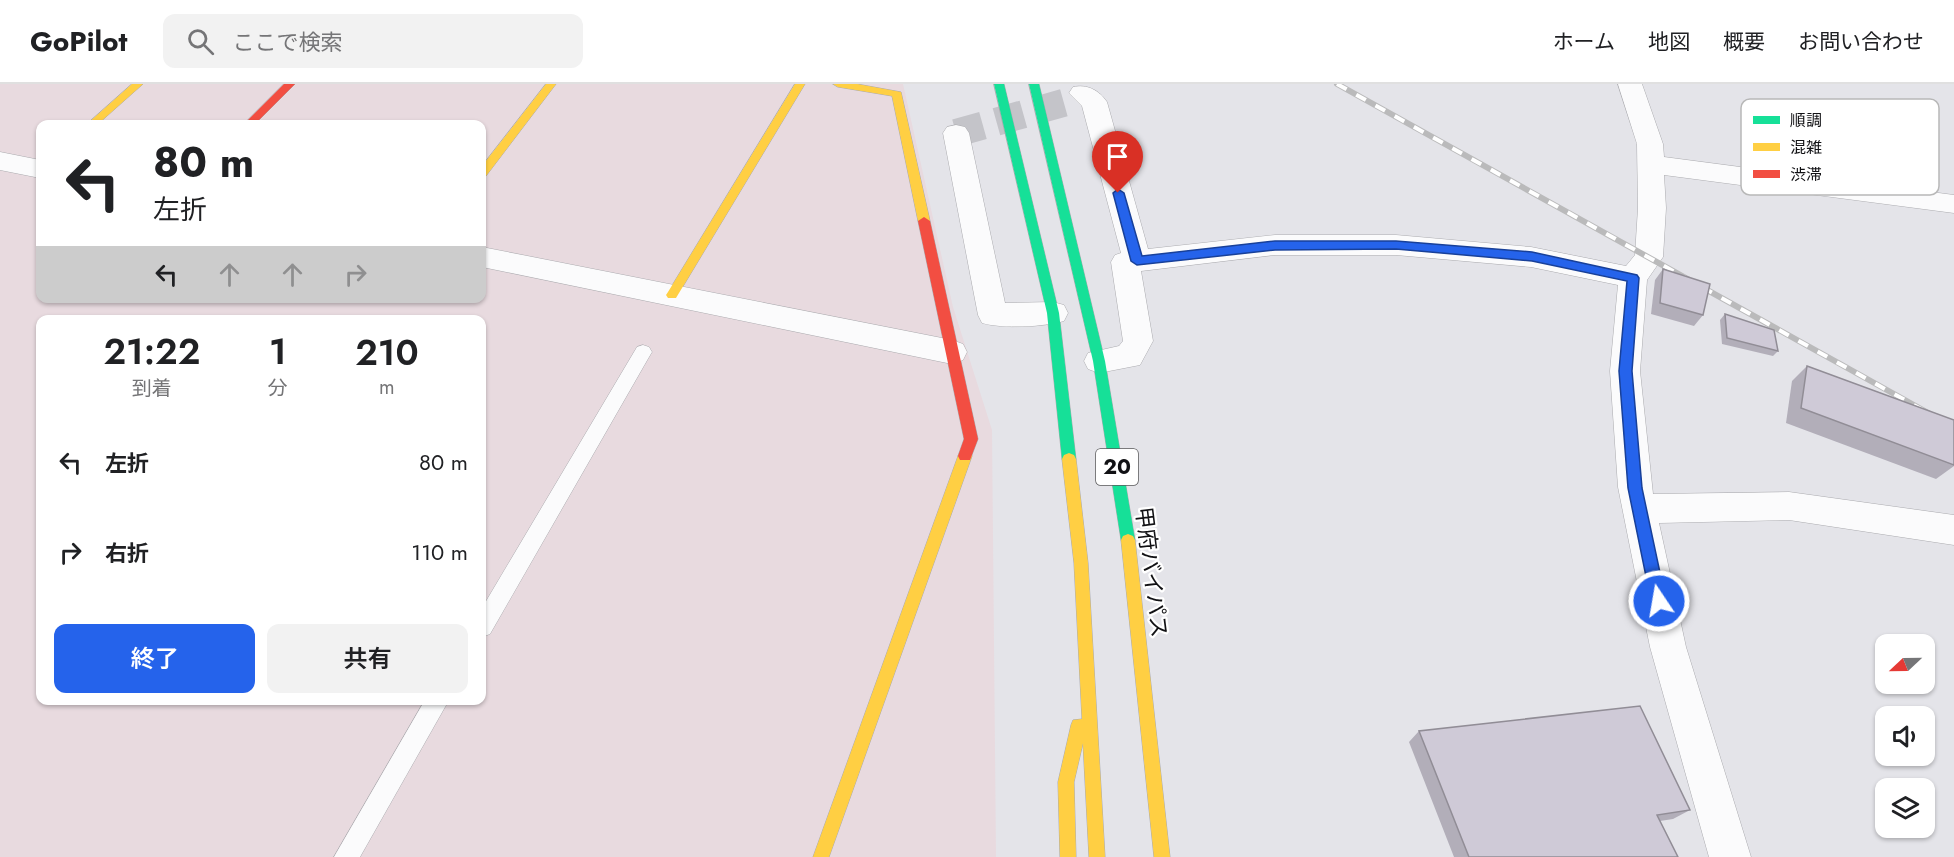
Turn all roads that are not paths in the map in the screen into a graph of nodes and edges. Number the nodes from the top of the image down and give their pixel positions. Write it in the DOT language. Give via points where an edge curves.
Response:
graph roads {
  1 [pos="138,84"];
  2 [pos="290,84"];
  3 [pos="551,84"];
  4 [pos="800,84"];
  5 [pos="838,84"];
  6 [pos="999,84"];
  7 [pos="1034,84"];
  8 [pos="1630,84"];
  9 [pos="1079,92"];
  10 [pos="97,120"];
  11 [pos="253,120"];
  12 [pos="956,133"];
  13 [pos="0,161"];
  14 [pos="1651,164"];
  15 [pos="36,168"];
  16 [pos="486,168"];
  17 [pos="1741,176"];
  18 [pos="1886,195"];
  19 [pos="1954,204"];
  20 [pos="486,258"];
  21 [pos="1137,261"];
  22 [pos="1633,278"];
  23 [pos="672,295"];
  24 [pos="1053,313"];
  25 [pos="952,351"];
  26 [pos="643,352"];
  27 [pos="1099,361"];
  28 [pos="1640,509"];
  29 [pos="1954,530"];
  30 [pos="486,620"];
  31 [pos="1088,682"];
  32 [pos="435,705"];
  33 [pos="346,857"];
  34 [pos="821,857"];
  35 [pos="1068,857"];
  36 [pos="1097,857"];
  37 [pos="1162,857"];
  38 [pos="1730,857"];
  1 -- 10 [label="main road"];
  2 -- 11 [label="main road"];
  3 -- 16 [label="main road"];
  4 -- 23 [label="main road"];
  5 -- 25 [label="main road" via="897,94"];
  6 -- 24 [label="main road, 20"];
  7 -- 27 [label="main road, 甲府バイパス / 20"];
  8 -- 14 [label="street" via="1650,144"];
  9 -- 21 [label="street" via="1094,102"];
  12 -- 24 [label="street" via="993,315"];
  13 -- 15 [label="street"];
  14 -- 17 [label="street"];
  14 -- 22 [label="street" via="1649,257"];
  18 -- 19 [label="street"];
  20 -- 23 [label="street"];
  21 -- 22 [label="street" via="1275,245 1396,245 1532,257"];
  21 -- 27 [label="street" via="1125,262 1138,340 1129,357"];
  22 -- 28 [label="street" via="1625,371"];
  23 -- 25 [label="street"];
  24 -- 31 [label="main road, 20" via="1082,563"];
  25 -- 34 [label="main road" via="971,439"];
  26 -- 30 [label="lane"];
  27 -- 37 [label="main road, 甲府バイパス / 20" via="1133,570"];
  28 -- 29 [label="street" via="1789,507"];
  28 -- 38 [label="street" via="1668,646"];
  31 -- 35 [label="main road" via="1066,782"];
  31 -- 36 [label="main road, 20"];
  32 -- 33 [label="lane"];
}
